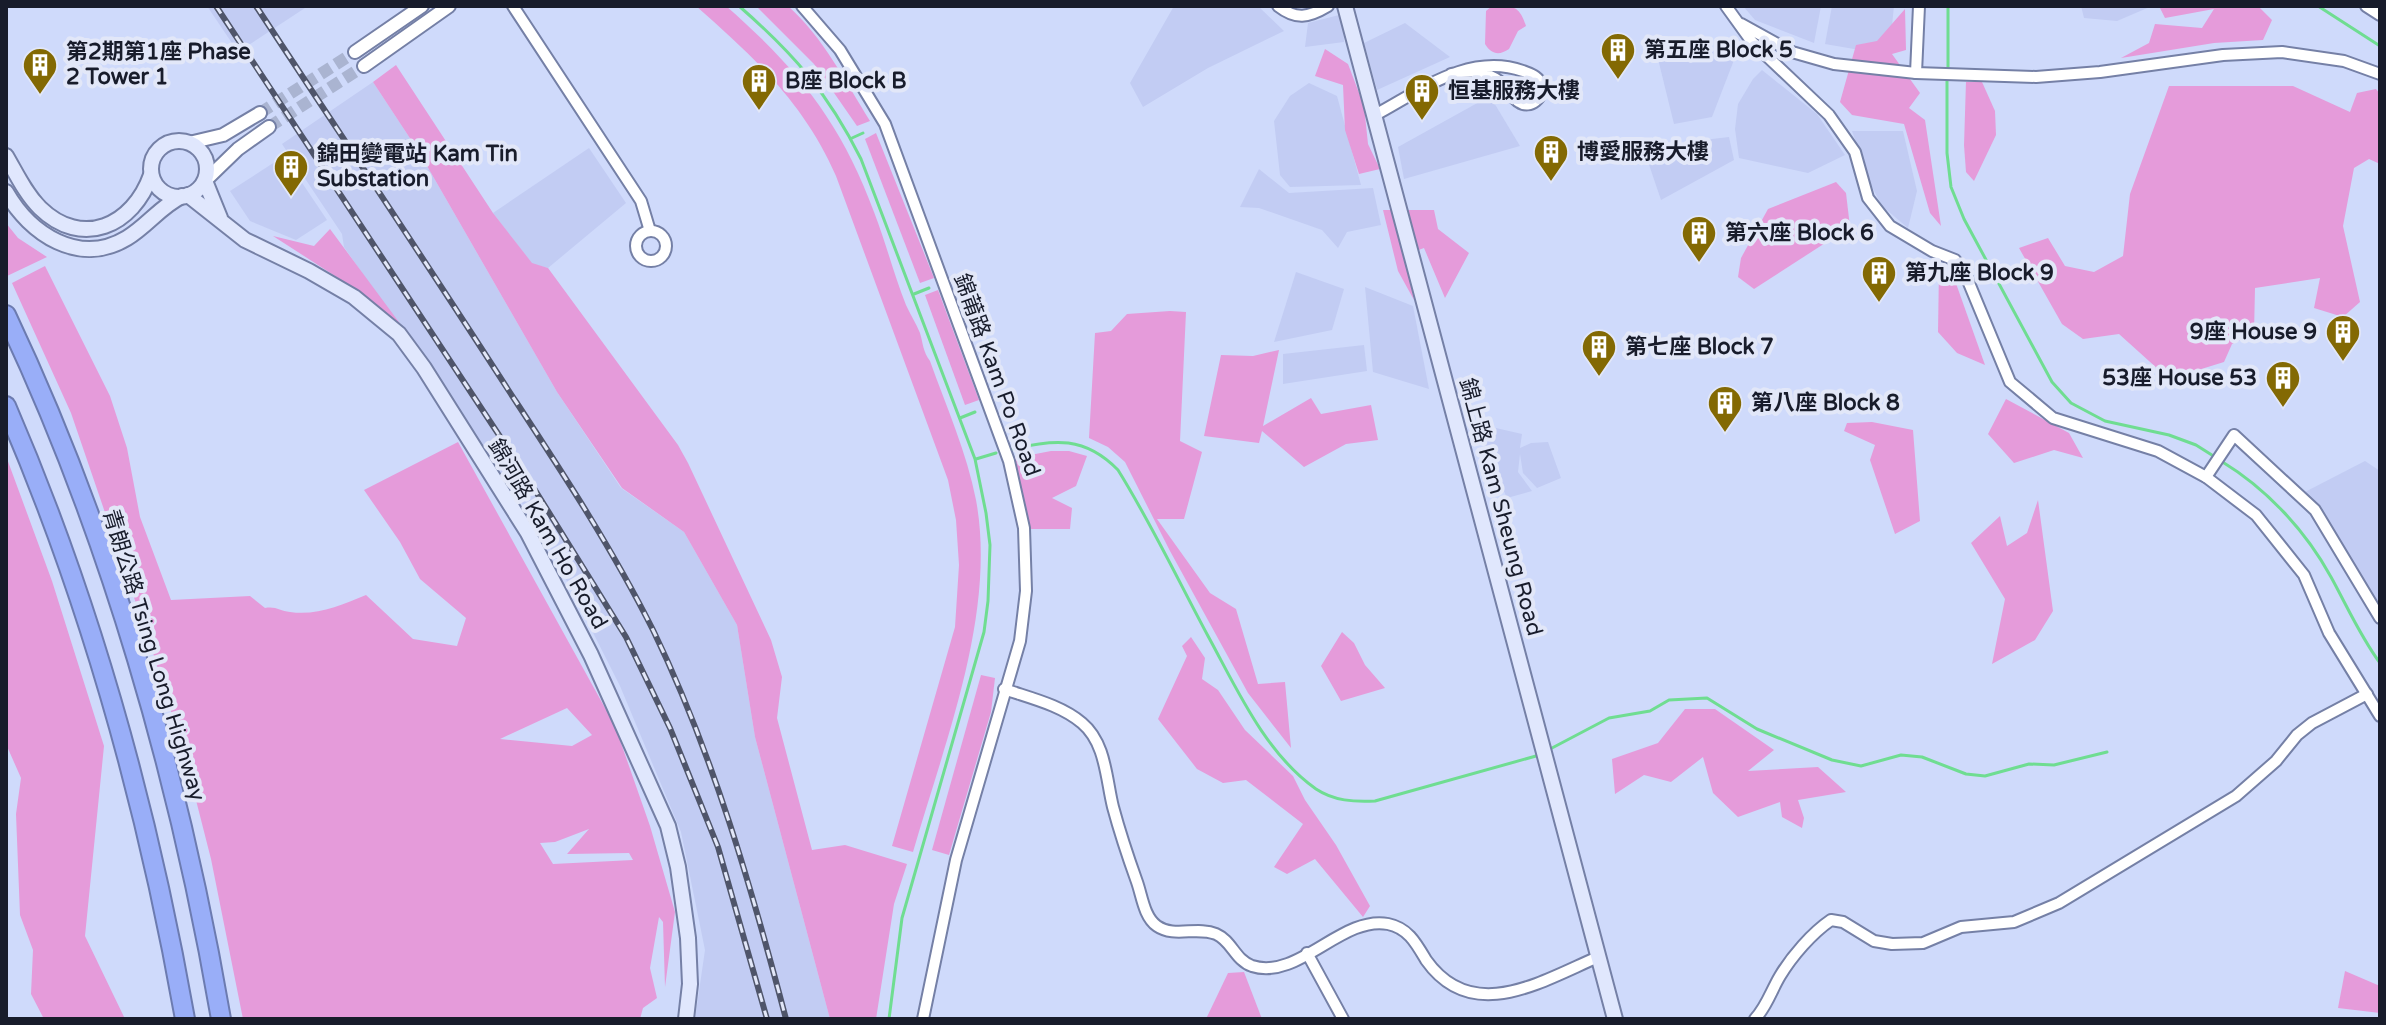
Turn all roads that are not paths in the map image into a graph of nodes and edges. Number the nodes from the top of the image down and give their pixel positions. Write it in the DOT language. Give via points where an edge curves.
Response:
graph roads {
  1 [pos="422,6"];
  2 [pos="449,6"];
  3 [pos="513,6"];
  4 [pos="802,6"];
  5 [pos="1278,6"];
  6 [pos="1328,6"];
  7 [pos="1345,6"];
  8 [pos="1726,6"];
  9 [pos="1919,6"];
  10 [pos="2366,6"];
  11 [pos="2380,15"];
  12 [pos="1739,24"];
  13 [pos="355,52"];
  14 [pos="364,66"];
  15 [pos="1916,73"];
  16 [pos="1451,74"];
  17 [pos="2380,74"];
  18 [pos="260,113"];
  19 [pos="1375,115"];
  20 [pos="269,127"];
  21 [pos="189,143"];
  22 [pos="6,156"];
  23 [pos="151,175"];
  24 [pos="206,180"];
  25 [pos="6,192"];
  26 [pos="185,196"];
  27 [pos="220,219"];
  28 [pos="650,231"];
  29 [pos="6,315"];
  30 [pos="6,406"];
  31 [pos="2206,477"];
  32 [pos="2380,618"];
  33 [pos="1004,689"];
  34 [pos="2367,694"];
  35 [pos="2380,716"];
  36 [pos="1307,953"];
  37 [pos="1598,957"];
  38 [pos="185,1019"];
  39 [pos="221,1019"];
  40 [pos="686,1019"];
  41 [pos="923,1019"];
  42 [pos="1343,1019"];
  43 [pos="1615,1019"];
  44 [pos="1755,1019"];
  1 -- 13 [label="street"];
  2 -- 14 [label="street"];
  3 -- 28 [label="street" via="641,201"];
  4 -- 33 [label="street, 錦莆路 Kam Po Road" via="840,50 885,124 1009,461 1024,528 1026,591 1020,641"];
  5 -- 6 [label="street" via="1302,17"];
  7 -- 19 [label="main road, 錦上路 Kam Sheung Road"];
  8 -- 12 [label="street"];
  9 -- 15 [label="street"];
  10 -- 11 [label="street"];
  12 -- 15 [label="street" via="1792,52 1834,64"];
  12 -- 31 [label="street" via="1829,115 1855,152 1868,198 1890,226 1955,260 1964,271 2010,382 2053,418 2158,451"];
  15 -- 17 [label="street" via="2036,77 2282,52 2344,61"];
  16 -- 16 [label="street" via="1480,66 1513,68 1535,76 1542,94 1525,105 1486,74"];
  16 -- 19 [label="street"];
  18 -- 21 [label="street" via="223,135"];
  19 -- 37 [label="main road, 錦上路 Kam Sheung Road"];
  20 -- 24 [label="street"];
  21 -- 23 [label="main road" via="171,142 158,149"];
  21 -- 24 [label="main road" via="203,155"];
  22 -- 23 [label="main road" via="41,209 80,228 102,227 124,216"];
  23 -- 26 [label="main road" via="164,193"];
  24 -- 26 [label="main road"];
  24 -- 27 [label="main road"];
  25 -- 26 [label="main road" via="39,232 84,248 119,243"];
  26 -- 27 [label="main road, 錦河路 Kam Ho Road"];
  27 -- 40 [label="main road, 錦河路 Kam Ho Road" via="258,248 354,297 399,334 528,533 580,631 668,826 688,938"];
  29 -- 39 [label="highway, 青朗公路 Tsing Long Highway" via="76,480 131,644 173,796"];
  30 -- 38 [label="highway" via="75,587 111,706 154,870"];
  31 -- 32 [label="street" via="2234,435 2315,510"];
  31 -- 34 [label="street" via="2256,515 2304,575 2329,633"];
  33 -- 36 [label="street" via="1057,708 1090,730 1153,923 1167,930 1212,932 1256,967 1280,966"];
  33 -- 41 [label="street, 錦莆路 Kam Po Road" via="956,860"];
  34 -- 35 [label="street"];
  34 -- 44 [label="street" via="2312,723 2236,796 2048,908 2010,923 1961,927 1907,944 1874,941 1831,920 1781,975"];
  36 -- 37 [label="street" via="1365,925 1396,926 1410,935 1443,981 1486,998 1519,991"];
  36 -- 42 [label="street"];
  37 -- 43 [label="main road, 錦上路 Kam Sheung Road"];
}
